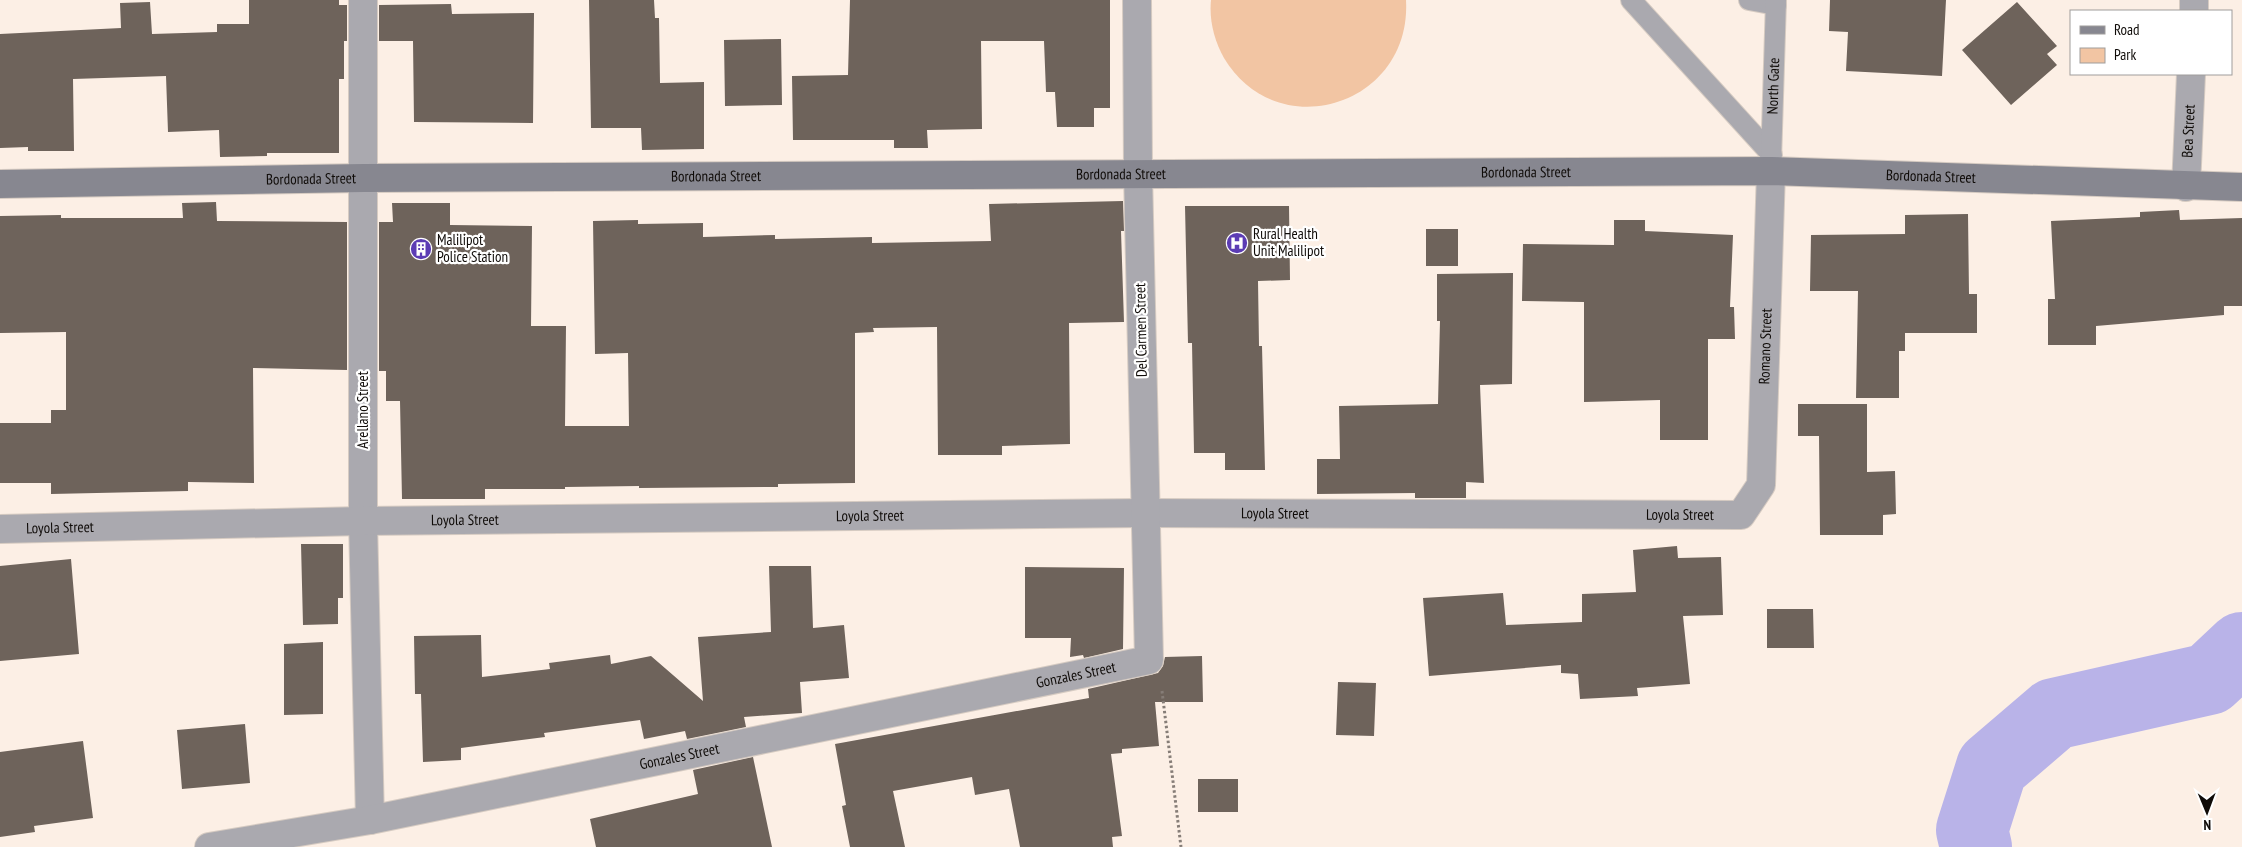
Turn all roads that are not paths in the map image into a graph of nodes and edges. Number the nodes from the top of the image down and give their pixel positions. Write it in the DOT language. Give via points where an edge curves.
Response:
graph roads {
  1 [pos="363,0"];
  2 [pos="1137,0"];
  3 [pos="1631,0"];
  4 [pos="1749,0"];
  5 [pos="1776,2"];
  6 [pos="2191,75"];
  7 [pos="1771,163"];
  8 [pos="1138,174"];
  9 [pos="364,178"];
  10 [pos="0,184"];
  11 [pos="2186,187"];
  12 [pos="2242,187"];
  13 [pos="1144,514"];
  14 [pos="1741,515"];
  15 [pos="362,521"];
  16 [pos="0,529"];
  17 [pos="1149,660"];
  18 [pos="370,820"];
  19 [pos="209,847"];
  1 -- 9 [label="street, Arellano Street"];
  2 -- 8 [label="street, Del Carmen Street"];
  3 -- 7 [label="lane"];
  4 -- 5 [label="lane"];
  5 -- 7 [label="lane, North Gate"];
  6 -- 11 [label="street, Bea Street"];
  7 -- 8 [label="street, Bordonada Street"];
  7 -- 11 [label="street, Bordonada Street"];
  7 -- 14 [label="street, Romano Street" via="1761,485"];
  8 -- 9 [label="street, Bordonada Street"];
  8 -- 13 [label="street, Del Carmen Street"];
  9 -- 10 [label="street, Bordonada Street"];
  9 -- 15 [label="street, Arellano Street"];
  11 -- 12 [label="street, Bordonada Street"];
  13 -- 14 [label="street, Loyola Street"];
  13 -- 15 [label="street, Loyola Street"];
  13 -- 17 [label="street, Del Carmen Street"];
  15 -- 16 [label="street, Loyola Street"];
  15 -- 18 [label="street, Arellano Street"];
  17 -- 18 [label="street, Gonzales Street"];
  18 -- 19 [label="street, Gonzales Street"];
}
